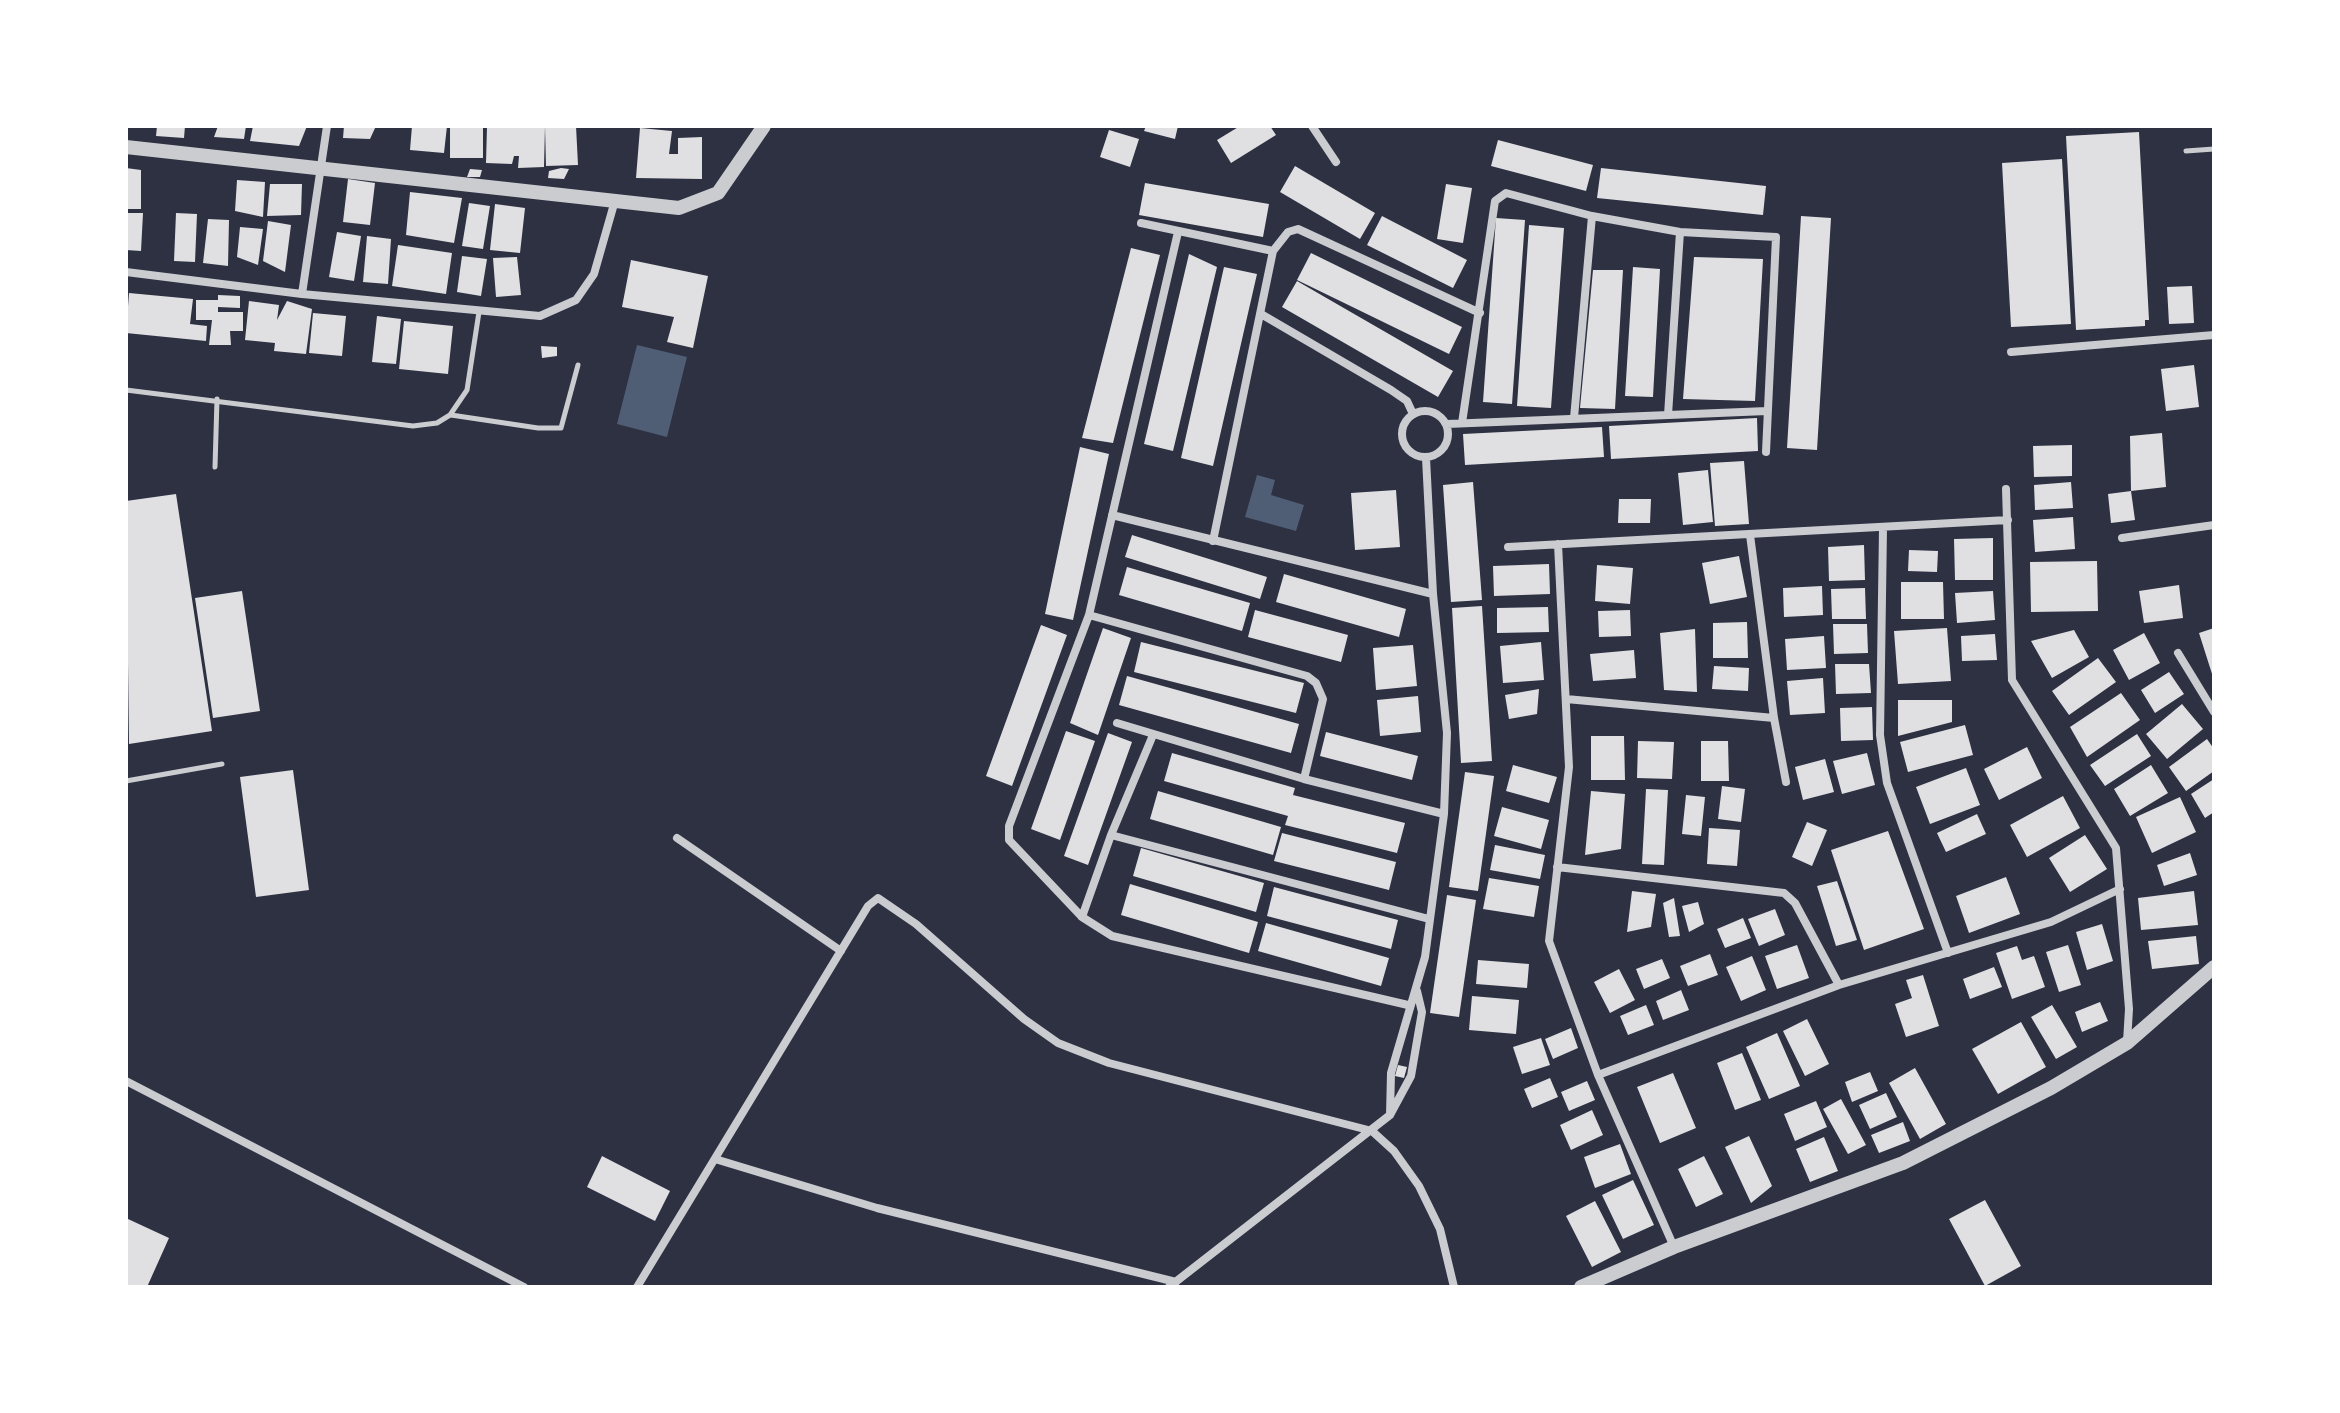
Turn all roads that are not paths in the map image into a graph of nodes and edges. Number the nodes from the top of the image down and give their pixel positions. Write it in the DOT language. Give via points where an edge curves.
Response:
graph roads {
  1 [pos="327,126"];
  2 [pos="764,126"];
  3 [pos="1312,126"];
  4 [pos="126,147"];
  5 [pos="2214,149"];
  6 [pos="2186,151"];
  7 [pos="1336,162"];
  8 [pos="320,167"];
  9 [pos="614,204"];
  10 [pos="1592,216"];
  11 [pos="1141,223"];
  12 [pos="1178,232"];
  13 [pos="1680,232"];
  14 [pos="1273,251"];
  15 [pos="126,272"];
  16 [pos="302,294"];
  17 [pos="479,312"];
  18 [pos="1480,313"];
  19 [pos="1261,314"];
  20 [pos="2214,335"];
  21 [pos="2011,352"];
  22 [pos="578,365"];
  23 [pos="126,390"];
  24 [pos="126,397"];
  25 [pos="217,399"];
  26 [pos="1767,411"];
  27 [pos="1413,414"];
  28 [pos="450,415"];
  29 [pos="1668,415"];
  30 [pos="1574,418"];
  31 [pos="1462,423"];
  32 [pos="1447,424"];
  33 [pos="1766,452"];
  34 [pos="1426,458"];
  35 [pos="215,467"];
  36 [pos="2006,489"];
  37 [pos="1112,515"];
  38 [pos="2008,520"];
  39 [pos="2214,525"];
  40 [pos="1883,528"];
  41 [pos="1750,535"];
  42 [pos="2122,538"];
  43 [pos="1213,541"];
  44 [pos="1558,544"];
  45 [pos="1508,547"];
  46 [pos="1433,594"];
  47 [pos="1089,615"];
  48 [pos="2178,653"];
  49 [pos="1566,699"];
  50 [pos="2213,708"];
  51 [pos="1774,718"];
  52 [pos="1117,723"];
  53 [pos="1153,735"];
  54 [pos="222,764"];
  55 [pos="1304,779"];
  56 [pos="126,781"];
  57 [pos="1786,782"];
  58 [pos="1444,814"];
  59 [pos="1111,835"];
  60 [pos="677,838"];
  61 [pos="1557,867"];
  62 [pos="2120,889"];
  63 [pos="1082,917"];
  64 [pos="1429,919"];
  65 [pos="841,951"];
  66 [pos="1948,953"];
  67 [pos="2214,967"];
  68 [pos="1839,985"];
  69 [pos="1417,991"];
  70 [pos="1408,1005"];
  71 [pos="2127,1043"];
  72 [pos="1598,1075"];
  73 [pos="126,1081"];
  74 [pos="1390,1115"];
  75 [pos="1372,1131"];
  76 [pos="715,1159"];
  77 [pos="1674,1247"];
  78 [pos="1172,1284"];
  79 [pos="524,1287"];
  80 [pos="637,1287"];
  81 [pos="1454,1287"];
  82 [pos="1581,1287"];
  1 -- 8 [label="street"];
  2 -- 9 [label="street" via="731,180 699,204"];
  3 -- 7 [label="street"];
  4 -- 8 [label="street"];
  5 -- 6 [label="lane"];
  8 -- 9 [label="street"];
  8 -- 16 [label="street"];
  9 -- 17 [label="street" via="594,274 576,300 540,316"];
  10 -- 13 [label="street"];
  10 -- 18 [label="street" via="1501,195 1495,201"];
  10 -- 30 [label="street"];
  11 -- 12 [label="street"];
  12 -- 14 [label="street"];
  12 -- 37 [label="street"];
  13 -- 26 [label="street" via="1776,237"];
  13 -- 29 [label="street"];
  14 -- 18 [label="street" via="1298,229"];
  14 -- 19 [label="street"];
  15 -- 16 [label="street"];
  16 -- 17 [label="street"];
  17 -- 28 [label="lane" via="467,390"];
  18 -- 31 [label="street"];
  19 -- 27 [label="street" via="1391,390 1407,401"];
  19 -- 43 [label="street"];
  20 -- 21 [label="street"];
  22 -- 28 [label="lane" via="561,428"];
  23 -- 24 [label="lane"];
  23 -- 25 [label="lane"];
  25 -- 28 [label="lane" via="413,426"];
  25 -- 35 [label="lane"];
  26 -- 29 [label="street"];
  26 -- 33 [label="street"];
  27 -- 32 [label="street" via="1432,411"];
  27 -- 34 [label="street" via="1402,428 1404,445"];
  29 -- 30 [label="street"];
  30 -- 31 [label="street"];
  31 -- 32 [label="street"];
  32 -- 34 [label="street" via="1443,451"];
  34 -- 46 [label="street"];
  36 -- 38 [label="street"];
  37 -- 43 [label="street"];
  37 -- 47 [label="street"];
  38 -- 40 [label="street"];
  38 -- 62 [label="street" via="2012,680 2116,848"];
  39 -- 42 [label="street"];
  40 -- 41 [label="street"];
  40 -- 66 [label="street" via="1880,735 1887,783"];
  41 -- 44 [label="street"];
  41 -- 51 [label="street"];
  43 -- 46 [label="street"];
  44 -- 45 [label="street"];
  44 -- 49 [label="street"];
  46 -- 58 [label="street" via="1447,733"];
  47 -- 55 [label="street" via="1307,676 1323,699"];
  47 -- 63 [label="street" via="1008,833 1011,845"];
  48 -- 50 [label="street"];
  49 -- 51 [label="street"];
  49 -- 61 [label="street" via="1569,767"];
  51 -- 57 [label="street"];
  52 -- 53 [label="street"];
  53 -- 55 [label="street"];
  53 -- 59 [label="street"];
  54 -- 56 [label="lane"];
  55 -- 58 [label="street"];
  58 -- 64 [label="street"];
  59 -- 63 [label="street"];
  59 -- 64 [label="street"];
  60 -- 65 [label="street"];
  61 -- 68 [label="street" via="1784,893 1795,903"];
  61 -- 72 [label="street" via="1549,941"];
  62 -- 66 [label="street" via="2051,922"];
  62 -- 71 [label="street"];
  63 -- 70 [label="street" via="1112,936"];
  64 -- 69 [label="street"];
  65 -- 75 [label="street" via="878,898 1058,1043 1109,1063"];
  65 -- 76 [label="street"];
  66 -- 68 [label="street"];
  67 -- 71 [label="street"];
  68 -- 72 [label="street"];
  69 -- 70 [label="street"];
  69 -- 74 [label="street" via="1422,1012 1411,1076"];
  70 -- 74 [label="street" via="1391,1073"];
  71 -- 77 [label="street" via="1903,1163"];
  72 -- 77 [label="street"];
  73 -- 79 [label="street"];
  74 -- 75 [label="street"];
  75 -- 78 [label="street"];
  75 -- 81 [label="street" via="1419,1186 1440,1229"];
  76 -- 78 [label="street" via="877,1208"];
  76 -- 80 [label="street"];
  77 -- 82 [label="street"];
}
